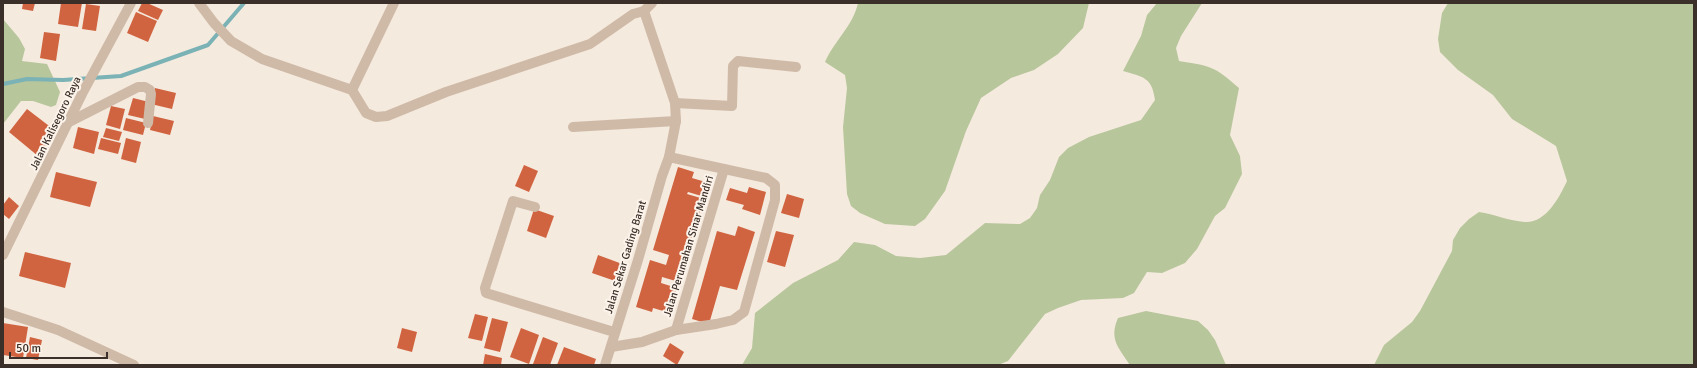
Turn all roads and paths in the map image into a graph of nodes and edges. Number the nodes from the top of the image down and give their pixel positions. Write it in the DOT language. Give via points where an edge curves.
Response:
graph roads {
  1 [pos="131,3"];
  2 [pos="199,3"];
  3 [pos="394,3"];
  4 [pos="652,3"];
  5 [pos="644,11"];
  6 [pos="796,67"];
  7 [pos="352,90"];
  8 [pos="675,103"];
  9 [pos="676,121"];
  10 [pos="69,122"];
  11 [pos="148,123"];
  12 [pos="573,127"];
  13 [pos="669,157"];
  14 [pos="724,169"];
  15 [pos="535,207"];
  16 [pos="3,255"];
  17 [pos="3,312"];
  18 [pos="676,330"];
  19 [pos="614,332"];
  20 [pos="611,347"];
  21 [pos="134,365"];
  22 [pos="606,365"];
  1 -- 10 [label="street, Jalan Kalisegoro Raya"];
  2 -- 7 [label="street" via="231,42 262,60"];
  3 -- 7 [label="street"];
  4 -- 5 [label="street"];
  5 -- 7 [label="street" via="624,20 590,44 446,92 387,116 376,117 366,113"];
  5 -- 8 [label="street, Jalan Sekar Gading Barat"];
  6 -- 8 [label="street" via="738,61 733,66 732,106"];
  8 -- 9 [label="street, Jalan Sekar Gading Barat"];
  9 -- 12 [label="street"];
  9 -- 13 [label="street, Jalan Sekar Gading Barat"];
  10 -- 11 [label="street" via="141,86 148,88 151,94"];
  10 -- 16 [label="street, Jalan Kalisegoro Raya"];
  13 -- 14 [label="street, Jalan Perumahan Sinar Mandiri"];
  13 -- 19 [label="street, Jalan Sekar Gading Barat"];
  14 -- 18 [label="street, Jalan Perumahan Sinar Mandiri"];
  14 -- 18 [label="street, Jalan Perumahan Sinar Mandiri" via="766,178 774,185 775,200 744,312 736,318 716,324"];
  15 -- 19 [label="street" via="513,201 485,288 486,293"];
  17 -- 21 [label="street" via="58,330"];
  18 -- 20 [label="street, Jalan Perumahan Sinar Mandiri" via="642,342"];
  19 -- 20 [label="street, Jalan Sekar Gading Barat"];
  20 -- 22 [label="street, Jalan Sekar Gading Barat"];
}
